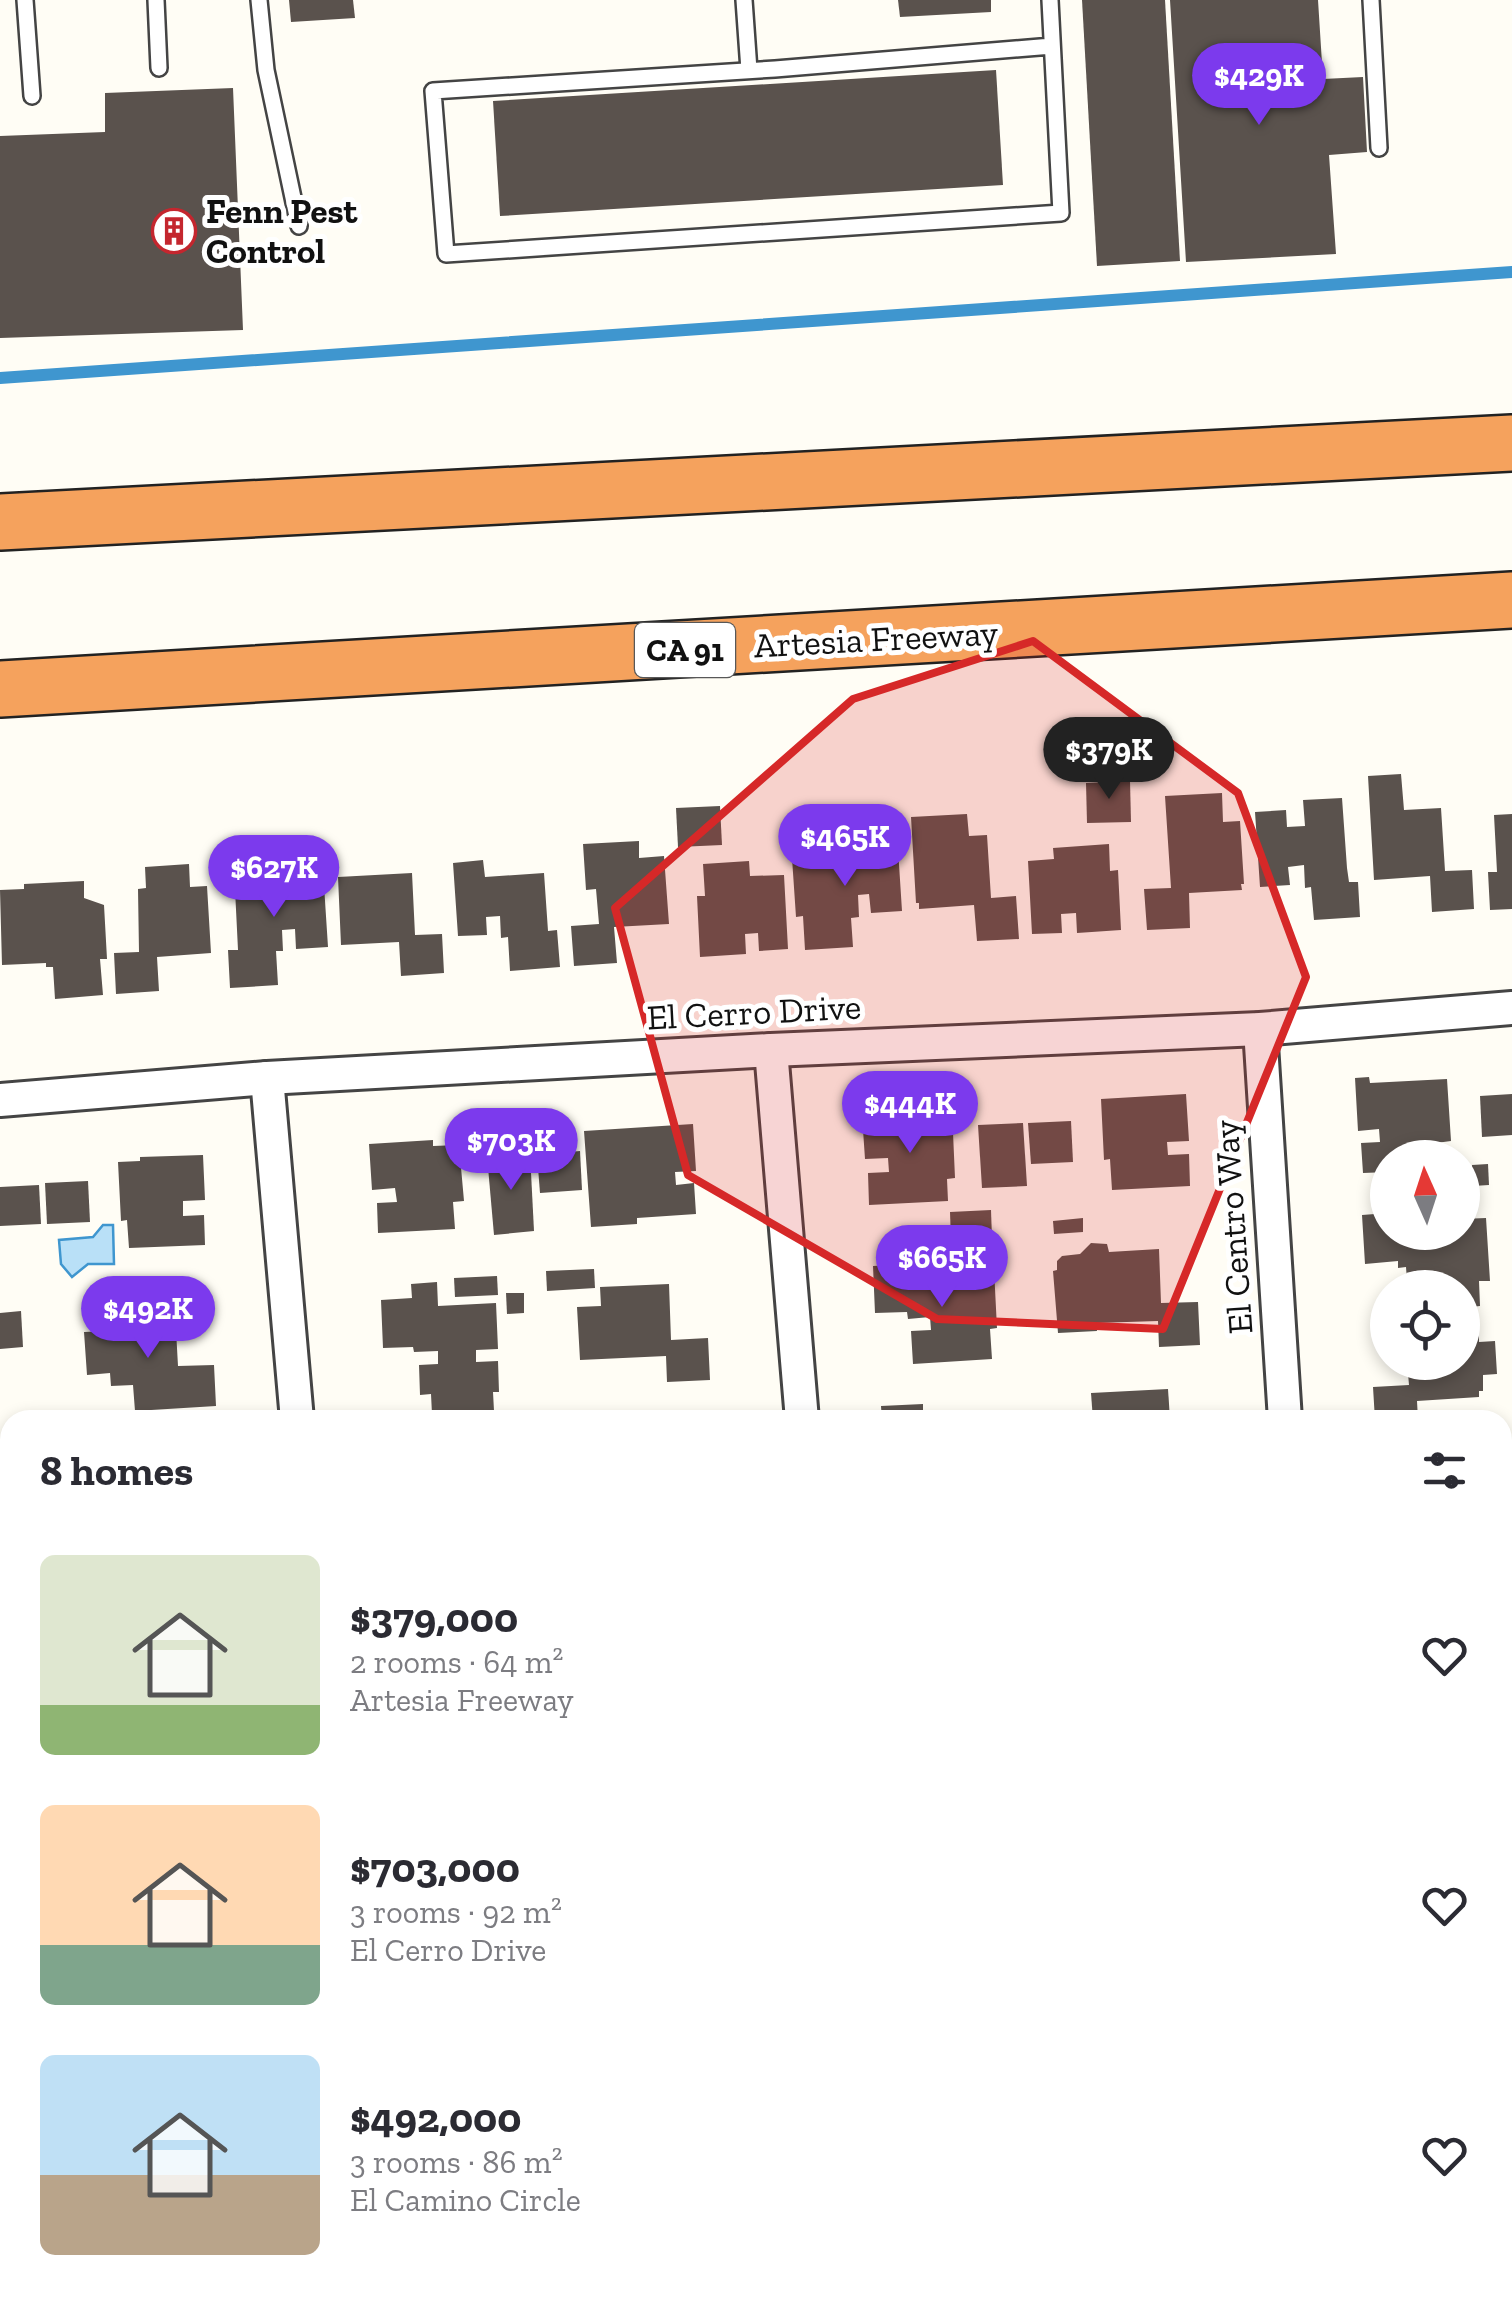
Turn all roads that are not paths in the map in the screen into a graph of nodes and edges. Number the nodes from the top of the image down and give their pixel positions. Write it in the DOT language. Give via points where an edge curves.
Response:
graph roads {
  1 [pos="25,0"];
  2 [pos="156,0"];
  3 [pos="260,0"];
  4 [pos="744,0"];
  5 [pos="1050,0"];
  6 [pos="1371,0"];
  7 [pos="1052,46"];
  8 [pos="159,68"];
  9 [pos="749,70"];
  10 [pos="32,96"];
  11 [pos="1379,148"];
  12 [pos="299,226"];
  13 [pos="1512,427"];
  14 [pos="1512,443"];
  15 [pos="1344,452"];
  16 [pos="0,522"];
  17 [pos="1512,600"];
  18 [pos="0,690"];
  19 [pos="1512,1008"];
  20 [pos="1260,1029"];
  21 [pos="771,1050"];
  22 [pos="266,1078"];
  23 [pos="0,1100"];
  24 [pos="295,1410"];
  25 [pos="801,1410"];
  26 [pos="1284,1410"];
  1 -- 10 [label="lane"];
  2 -- 8 [label="lane"];
  3 -- 12 [label="lane" via="266,70"];
  4 -- 9 [label="lane"];
  5 -- 7 [label="lane"];
  6 -- 11 [label="lane"];
  7 -- 9 [label="lane"];
  7 -- 9 [label="lane" via="1061,213 446,254 433,91"];
  13 -- 15 [label="highway"];
  14 -- 15 [label="highway"];
  15 -- 16 [label="highway"];
  17 -- 18 [label="highway, Artesia Freeway / CA 91"];
  19 -- 20 [label="street, El Cerro Drive"];
  20 -- 21 [label="street, El Cerro Drive"];
  20 -- 26 [label="street, El Centro Way"];
  21 -- 22 [label="street, El Cerro Drive"];
  21 -- 25 [label="street"];
  22 -- 23 [label="street, El Cerro Drive"];
  22 -- 24 [label="street"];
}
